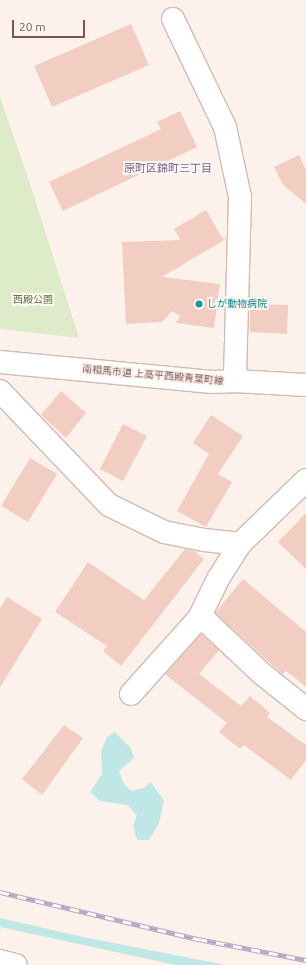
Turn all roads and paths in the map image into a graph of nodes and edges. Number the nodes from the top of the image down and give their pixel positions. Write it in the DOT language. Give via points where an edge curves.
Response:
graph roads {
  1 [pos="173,19"];
  2 [pos="0,362"];
  3 [pos="235,381"];
  4 [pos="306,385"];
  5 [pos="0,391"];
  6 [pos="306,480"];
  7 [pos="240,544"];
  8 [pos="199,618"];
  9 [pos="131,694"];
  10 [pos="306,709"];
  11 [pos="0,961"];
  12 [pos="16,965"];
  1 -- 3 [label="street" via="225,127 240,197"];
  2 -- 3 [label="street, 南相馬市道 上高平西殿青葉町線" via="212,382"];
  3 -- 4 [label="street, 南相馬市道 上高平西殿青葉町線"];
  5 -- 7 [label="street" via="109,505 164,532"];
  6 -- 7 [label="street"];
  7 -- 8 [label="street" via="218,579"];
  8 -- 9 [label="street"];
  8 -- 10 [label="street" via="207,622 261,673"];
  11 -- 12 [label="street"];
}
